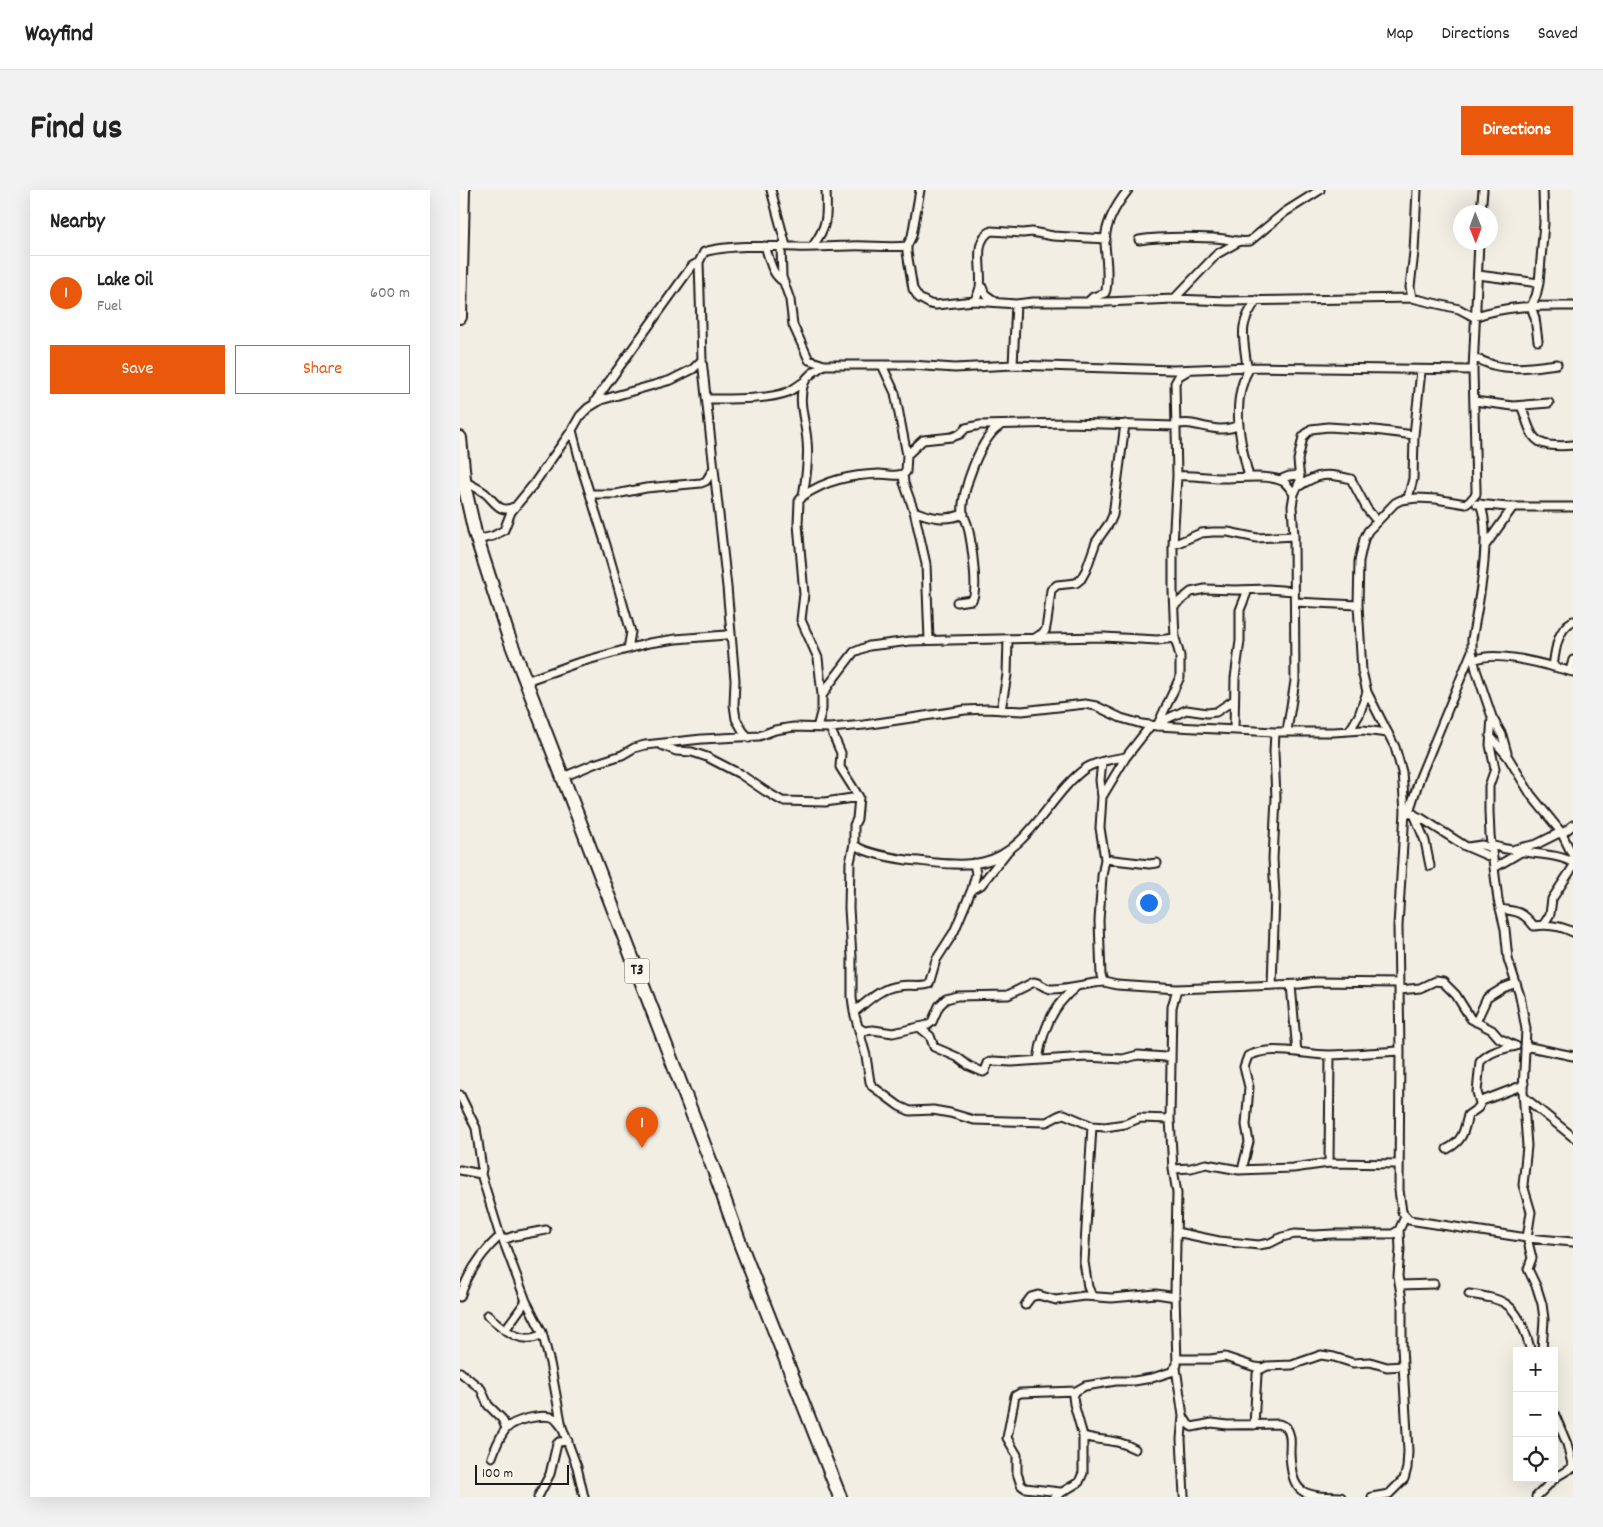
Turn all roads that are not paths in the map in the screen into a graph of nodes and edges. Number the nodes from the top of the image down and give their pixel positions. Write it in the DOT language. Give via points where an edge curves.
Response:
graph roads {
  1 [pos="464,190"];
  2 [pos="771,190"];
  3 [pos="826,190"];
  4 [pos="920,190"];
  5 [pos="1128,190"];
  6 [pos="1320,190"];
  7 [pos="1417,190"];
  8 [pos="1483,190"];
  9 [pos="1543,190"];
  10 [pos="1482,205"];
  11 [pos="1106,239"];
  12 [pos="1138,240"];
  13 [pos="1240,241"];
  14 [pos="765,246"];
  15 [pos="784,246"];
  16 [pos="907,246"];
  17 [pos="812,247"];
  18 [pos="1479,250"];
  19 [pos="699,262"];
  20 [pos="1478,275"];
  21 [pos="784,282"];
  22 [pos="980,282"];
  23 [pos="1539,283"];
  24 [pos="1412,298"];
  25 [pos="1174,299"];
  26 [pos="1257,300"];
  27 [pos="974,301"];
  28 [pos="1088,302"];
  29 [pos="997,303"];
  30 [pos="1016,304"];
  31 [pos="1530,306"];
  32 [pos="1573,306"];
  33 [pos="460,317"];
  34 [pos="1474,317"];
  35 [pos="1538,341"];
  36 [pos="1474,358"];
  37 [pos="702,360"];
  38 [pos="1557,364"];
  39 [pos="824,365"];
  40 [pos="882,365"];
  41 [pos="1013,365"];
  42 [pos="1249,368"];
  43 [pos="1190,370"];
  44 [pos="1472,370"];
  45 [pos="1420,371"];
  46 [pos="805,381"];
  47 [pos="706,399"];
  48 [pos="1474,401"];
  49 [pos="593,403"];
  50 [pos="1549,404"];
  51 [pos="1520,406"];
  52 [pos="1125,424"];
  53 [pos="1002,425"];
  54 [pos="1176,425"];
  55 [pos="1239,426"];
  56 [pos="572,430"];
  57 [pos="1414,435"];
  58 [pos="460,438"];
  59 [pos="1573,445"];
  60 [pos="907,455"];
  61 [pos="714,468"];
  62 [pos="903,474"];
  63 [pos="1300,475"];
  64 [pos="1177,476"];
  65 [pos="1249,477"];
  66 [pos="1280,480"];
  67 [pos="464,481"];
  68 [pos="1298,488"];
  69 [pos="590,494"];
  70 [pos="1294,494"];
  71 [pos="803,496"];
  72 [pos="1408,498"];
  73 [pos="1469,502"];
  74 [pos="1480,504"];
  75 [pos="514,507"];
  76 [pos="1513,507"];
  77 [pos="1573,507"];
  78 [pos="914,511"];
  79 [pos="964,514"];
  80 [pos="1376,521"];
  81 [pos="1294,536"];
  82 [pos="477,540"];
  83 [pos="1173,545"];
  84 [pos="1485,546"];
  85 [pos="1248,590"];
  86 [pos="1294,590"];
  87 [pos="957,602"];
  88 [pos="1295,602"];
  89 [pos="1358,604"];
  90 [pos="1175,605"];
  91 [pos="1573,621"];
  92 [pos="730,633"];
  93 [pos="1008,638"];
  94 [pos="1034,638"];
  95 [pos="1175,638"];
  96 [pos="929,640"];
  97 [pos="628,649"];
  98 [pos="1472,651"];
  99 [pos="1474,660"];
  100 [pos="1573,660"];
  101 [pos="1553,668"];
  102 [pos="1571,672"];
  103 [pos="526,681"];
  104 [pos="1366,692"];
  105 [pos="822,696"];
  106 [pos="1234,700"];
  107 [pos="1001,710"];
  108 [pos="1492,717"];
  109 [pos="1156,724"];
  110 [pos="817,728"];
  111 [pos="830,728"];
  112 [pos="1234,730"];
  113 [pos="1350,730"];
  114 [pos="1287,731"];
  115 [pos="1275,732"];
  116 [pos="1388,733"];
  117 [pos="1490,735"];
  118 [pos="749,738"];
  119 [pos="658,744"];
  120 [pos="1126,757"];
  121 [pos="1508,757"];
  122 [pos="1102,762"];
  123 [pos="563,777"];
  124 [pos="859,797"];
  125 [pos="1102,797"];
  126 [pos="1409,813"];
  127 [pos="1573,825"];
  128 [pos="1562,833"];
  129 [pos="854,844"];
  130 [pos="1491,846"];
  131 [pos="1468,847"];
  132 [pos="1008,850"];
  133 [pos="1510,850"];
  134 [pos="1521,852"];
  135 [pos="1573,856"];
  136 [pos="1106,858"];
  137 [pos="1493,858"];
  138 [pos="974,863"];
  139 [pos="1157,863"];
  140 [pos="1573,863"];
  141 [pos="1430,866"];
  142 [pos="1494,868"];
  143 [pos="1573,868"];
  144 [pos="972,889"];
  145 [pos="1500,909"];
  146 [pos="1544,924"];
  147 [pos="1573,932"];
  148 [pos="1104,982"];
  149 [pos="1516,983"];
  150 [pos="1272,985"];
  151 [pos="1292,985"];
  152 [pos="1076,986"];
  153 [pos="1399,987"];
  154 [pos="1177,989"];
  155 [pos="854,1012"];
  156 [pos="1476,1022"];
  157 [pos="858,1027"];
  158 [pos="919,1027"];
  159 [pos="1525,1044"];
  160 [pos="1515,1046"];
  161 [pos="1400,1051"];
  162 [pos="1297,1052"];
  163 [pos="1171,1053"];
  164 [pos="1330,1055"];
  165 [pos="1573,1056"];
  166 [pos="1038,1060"];
  167 [pos="1524,1083"];
  168 [pos="460,1095"];
  169 [pos="1524,1097"];
  170 [pos="1480,1103"];
  171 [pos="1170,1119"];
  172 [pos="1092,1126"];
  173 [pos="1573,1137"];
  174 [pos="1447,1149"];
  175 [pos="1329,1163"];
  176 [pos="1399,1164"];
  177 [pos="1173,1169"];
  178 [pos="460,1170"];
  179 [pos="1242,1170"];
  180 [pos="481,1174"];
  181 [pos="1405,1216"];
  182 [pos="546,1230"];
  183 [pos="1399,1230"];
  184 [pos="1176,1232"];
  185 [pos="502,1238"];
  186 [pos="1527,1238"];
  187 [pos="1573,1242"];
  188 [pos="463,1284"];
  189 [pos="1434,1284"];
  190 [pos="1400,1285"];
  191 [pos="1469,1294"];
  192 [pos="1092,1296"];
  193 [pos="460,1297"];
  194 [pos="1176,1297"];
  195 [pos="526,1301"];
  196 [pos="1025,1305"];
  197 [pos="487,1315"];
  198 [pos="505,1330"];
  199 [pos="542,1334"];
  200 [pos="1530,1347"];
  201 [pos="1542,1347"];
  202 [pos="1178,1359"];
  203 [pos="1404,1366"];
  204 [pos="1176,1368"];
  205 [pos="1263,1368"];
  206 [pos="460,1372"];
  207 [pos="1076,1391"];
  208 [pos="1183,1416"];
  209 [pos="1558,1421"];
  210 [pos="1254,1424"];
  211 [pos="562,1427"];
  212 [pos="506,1428"];
  213 [pos="1083,1436"];
  214 [pos="568,1441"];
  215 [pos="1135,1449"];
  216 [pos="492,1457"];
  217 [pos="1573,1467"];
  218 [pos="1057,1495"];
  219 [pos="1184,1496"];
  220 [pos="538,1497"];
  221 [pos="584,1497"];
  222 [pos="840,1497"];
  223 [pos="1341,1497"];
  224 [pos="1372,1497"];
  225 [pos="1536,1497"];
  1 -- 33 [label="highway"];
  2 -- 15 [label="street"];
  3 -- 17 [label="street" via="826,223"];
  4 -- 16 [label="street" via="912,236"];
  5 -- 11 [label="street" via="1109,223"];
  6 -- 13 [label="street" via="1250,241"];
  7 -- 24 [label="street" via="1410,287"];
  8 -- 10 [label="street"];
  9 -- 23 [label="street"];
  11 -- 22 [label="street" via="991,231 982,244"];
  11 -- 28 [label="street" via="1106,290"];
  12 -- 13 [label="street" via="1215,238"];
  13 -- 25 [label="street" via="1217,254"];
  14 -- 15 [label="street"];
  14 -- 19 [label="street" via="704,252"];
  14 -- 21 [label="street" via="773,270"];
  15 -- 17 [label="street"];
  15 -- 21 [label="street"];
  16 -- 17 [label="street"];
  16 -- 27 [label="street" via="911,281 923,301 936,305"];
  18 -- 20 [label="street"];
  19 -- 37 [label="street"];
  19 -- 49 [label="street" via="692,266"];
  20 -- 23 [label="street"];
  20 -- 34 [label="street"];
  21 -- 39 [label="street" via="793,325 806,355 814,363"];
  22 -- 27 [label="street"];
  22 -- 29 [label="street" via="985,294"];
  23 -- 31 [label="street"];
  24 -- 26 [label="street"];
  24 -- 34 [label="street" via="1459,309"];
  25 -- 26 [label="street"];
  25 -- 28 [label="street"];
  26 -- 42 [label="street" via="1243,327"];
  27 -- 29 [label="street"];
  28 -- 30 [label="street"];
  29 -- 30 [label="street"];
  30 -- 41 [label="street"];
  31 -- 32 [label="street"];
  31 -- 34 [label="street" via="1491,310"];
  31 -- 35 [label="street"];
  34 -- 36 [label="street"];
  36 -- 38 [label="street" via="1507,367"];
  36 -- 44 [label="street"];
  37 -- 47 [label="street"];
  37 -- 49 [label="street" via="693,369 671,380"];
  39 -- 40 [label="street"];
  39 -- 46 [label="street"];
  40 -- 41 [label="street" via="955,368"];
  40 -- 60 [label="street" via="895,393"];
  41 -- 43 [label="street"];
  42 -- 43 [label="street"];
  42 -- 45 [label="street"];
  42 -- 55 [label="street" via="1241,385"];
  43 -- 54 [label="street" via="1175,383"];
  44 -- 45 [label="street"];
  44 -- 48 [label="street"];
  45 -- 57 [label="street"];
  46 -- 47 [label="street" via="789,391 774,395"];
  46 -- 71 [label="street" via="802,396 808,452"];
  47 -- 61 [label="street"];
  48 -- 51 [label="street"];
  48 -- 73 [label="street" via="1476,494"];
  49 -- 56 [label="street"];
  50 -- 51 [label="street"];
  51 -- 59 [label="street" via="1532,435 1541,444"];
  52 -- 53 [label="street"];
  52 -- 54 [label="street"];
  52 -- 94 [label="street" via="1113,515 1096,542 1081,579 1076,583 1057,585 1051,590 1047,626"];
  53 -- 60 [label="street" via="973,426 952,437 924,440"];
  53 -- 79 [label="street" via="992,431 981,448 967,487"];
  54 -- 55 [label="street" via="1217,429"];
  54 -- 64 [label="street"];
  55 -- 65 [label="street"];
  56 -- 69 [label="street"];
  56 -- 75 [label="street"];
  57 -- 63 [label="street" via="1345,427 1310,430 1301,443"];
  57 -- 72 [label="street" via="1413,480"];
  58 -- 67 [label="highway, T3"];
  60 -- 62 [label="street" via="907,469"];
  61 -- 69 [label="street" via="701,483 616,494"];
  61 -- 92 [label="street"];
  62 -- 71 [label="street" via="851,476"];
  62 -- 78 [label="street"];
  63 -- 66 [label="street"];
  63 -- 68 [label="street"];
  64 -- 65 [label="street"];
  64 -- 83 [label="street"];
  65 -- 66 [label="street"];
  66 -- 70 [label="street"];
  67 -- 75 [label="street" via="487,495 499,508"];
  67 -- 82 [label="highway, T3"];
  68 -- 70 [label="street"];
  68 -- 80 [label="street" via="1315,477 1351,479"];
  69 -- 97 [label="street" via="631,632"];
  70 -- 81 [label="street"];
  71 -- 105 [label="street" via="799,500 798,517 804,594 801,620 818,658"];
  72 -- 73 [label="street"];
  72 -- 80 [label="street" via="1395,503"];
  73 -- 74 [label="street"];
  74 -- 76 [label="street"];
  74 -- 84 [label="street" via="1484,512"];
  75 -- 82 [label="street" via="504,530"];
  76 -- 77 [label="street"];
  76 -- 84 [label="street"];
  78 -- 79 [label="street" via="940,519"];
  78 -- 96 [label="street" via="926,564"];
  79 -- 87 [label="street" via="975,587 972,600"];
  80 -- 89 [label="street" via="1368,531 1361,551"];
  81 -- 83 [label="street" via="1257,538 1213,532 1201,533"];
  81 -- 86 [label="street"];
  82 -- 103 [label="highway, T3"];
  83 -- 90 [label="street"];
  84 -- 98 [label="street"];
  85 -- 86 [label="street"];
  85 -- 90 [label="street" via="1196,590"];
  85 -- 106 [label="street" via="1240,610"];
  86 -- 88 [label="street"];
  88 -- 89 [label="street"];
  88 -- 114 [label="street" via="1295,681"];
  89 -- 104 [label="street"];
  90 -- 95 [label="street"];
  91 -- 101 [label="street" via="1555,648"];
  92 -- 97 [label="street"];
  92 -- 118 [label="street" via="735,711"];
  93 -- 94 [label="street"];
  93 -- 96 [label="street"];
  93 -- 107 [label="street" via="1007,675"];
  94 -- 95 [label="street"];
  95 -- 109 [label="street" via="1180,656 1180,677"];
  96 -- 105 [label="street" via="862,648 854,652"];
  97 -- 103 [label="street"];
  98 -- 99 [label="street"];
  98 -- 126 [label="street" via="1420,777"];
  99 -- 101 [label="street" via="1491,656 1521,659"];
  99 -- 108 [label="street"];
  100 -- 102 [label="street"];
  101 -- 102 [label="street"];
  103 -- 123 [label="highway, T3"];
  104 -- 113 [label="street"];
  104 -- 116 [label="street"];
  105 -- 110 [label="street"];
  106 -- 109 [label="street" via="1216,712 1186,710"];
  106 -- 112 [label="street"];
  107 -- 109 [label="street" via="1085,704 1121,718"];
  107 -- 111 [label="street" via="965,710"];
  108 -- 117 [label="street"];
  108 -- 121 [label="street" via="1502,735"];
  109 -- 112 [label="street"];
  109 -- 120 [label="street"];
  110 -- 111 [label="street"];
  110 -- 118 [label="street" via="783,728"];
  111 -- 124 [label="street" via="841,753 840,767"];
  112 -- 115 [label="street"];
  113 -- 114 [label="street"];
  113 -- 116 [label="street"];
  114 -- 115 [label="street"];
  115 -- 150 [label="street"];
  116 -- 126 [label="street" via="1402,772"];
  117 -- 121 [label="street"];
  117 -- 130 [label="street" via="1490,753 1495,769 1488,792"];
  118 -- 119 [label="street"];
  119 -- 123 [label="street" via="634,748"];
  119 -- 124 [label="street" via="706,757 782,801 825,802"];
  120 -- 122 [label="street"];
  120 -- 125 [label="street"];
  121 -- 128 [label="street" via="1531,796"];
  122 -- 125 [label="street"];
  122 -- 132 [label="street" via="1086,769 1069,784"];
  123 -- 222 [label="highway, T3"];
  124 -- 129 [label="street"];
  125 -- 136 [label="street" via="1100,828"];
  126 -- 131 [label="street"];
  126 -- 141 [label="street" via="1425,841"];
  126 -- 153 [label="street" via="1398,926"];
  127 -- 128 [label="street"];
  128 -- 133 [label="street" via="1537,844"];
  128 -- 135 [label="street"];
  129 -- 138 [label="street" via="861,850 900,859"];
  129 -- 155 [label="street" via="848,908"];
  130 -- 131 [label="street"];
  130 -- 133 [label="street"];
  130 -- 137 [label="street"];
  131 -- 137 [label="street"];
  132 -- 138 [label="street" via="989,860"];
  132 -- 144 [label="street" via="981,885"];
  133 -- 134 [label="street"];
  134 -- 140 [label="street"];
  134 -- 142 [label="street"];
  136 -- 139 [label="street"];
  136 -- 148 [label="street" via="1099,921"];
  137 -- 142 [label="street"];
  138 -- 144 [label="street" via="976,874"];
  142 -- 145 [label="street"];
  143 -- 146 [label="street" via="1552,899 1550,914"];
  144 -- 155 [label="street" via="954,932 936,960 929,984 884,990"];
  145 -- 146 [label="street" via="1524,914 1534,926"];
  145 -- 149 [label="street" via="1508,959"];
  146 -- 147 [label="street"];
  148 -- 152 [label="street"];
  148 -- 154 [label="street"];
  149 -- 156 [label="street" via="1487,998"];
  149 -- 159 [label="street" via="1526,1024"];
  150 -- 151 [label="street"];
  150 -- 154 [label="street"];
  151 -- 153 [label="street" via="1316,982"];
  151 -- 162 [label="street"];
  152 -- 158 [label="street" via="1049,988 1034,982 1008,995 952,997 942,1002 932,1022"];
  152 -- 166 [label="street" via="1053,1012 1042,1036"];
  153 -- 156 [label="street" via="1420,988 1435,981 1443,982"];
  153 -- 161 [label="street"];
  154 -- 163 [label="street" via="1172,1007"];
  155 -- 157 [label="street"];
  156 -- 160 [label="street"];
  157 -- 158 [label="street" via="893,1033"];
  157 -- 172 [label="street" via="872,1086 910,1111 933,1110 974,1120 1046,1122 1064,1114"];
  158 -- 166 [label="street" via="930,1036 934,1047 983,1072 993,1060"];
  159 -- 160 [label="street"];
  159 -- 165 [label="street"];
  159 -- 167 [label="street"];
  160 -- 170 [label="street" via="1502,1048 1480,1062 1477,1092"];
  161 -- 164 [label="street"];
  161 -- 176 [label="street"];
  162 -- 164 [label="street"];
  162 -- 179 [label="street" via="1264,1052 1246,1058 1244,1073 1250,1092 1246,1124 1249,1142"];
  163 -- 166 [label="street" via="1165,1057 1138,1055 1123,1059"];
  163 -- 171 [label="street"];
  164 -- 175 [label="street"];
  167 -- 169 [label="street"];
  167 -- 170 [label="street"];
  168 -- 180 [label="street" via="476,1128"];
  169 -- 173 [label="street"];
  169 -- 186 [label="street" via="1527,1146 1523,1185 1531,1212"];
  170 -- 174 [label="street" via="1468,1115 1458,1142"];
  171 -- 172 [label="street" via="1140,1118 1113,1126"];
  171 -- 177 [label="street"];
  172 -- 192 [label="street" via="1084,1262"];
  175 -- 176 [label="street"];
  175 -- 179 [label="street"];
  176 -- 181 [label="street" via="1400,1203"];
  177 -- 179 [label="street" via="1206,1164"];
  177 -- 184 [label="street"];
  178 -- 180 [label="street"];
  180 -- 185 [label="street"];
  181 -- 183 [label="street"];
  181 -- 186 [label="street" via="1409,1220"];
  182 -- 185 [label="street"];
  183 -- 184 [label="street" via="1393,1234 1375,1235 1295,1234 1259,1245"];
  183 -- 190 [label="street"];
  184 -- 194 [label="street"];
  185 -- 188 [label="street" via="487,1248"];
  185 -- 195 [label="street"];
  186 -- 187 [label="street"];
  186 -- 201 [label="street" via="1532,1258 1528,1268 1537,1288 1544,1319"];
  188 -- 193 [label="street"];
  189 -- 190 [label="street"];
  190 -- 203 [label="street"];
  191 -- 200 [label="street" via="1494,1298 1510,1305"];
  192 -- 194 [label="street" via="1120,1298 1148,1294"];
  192 -- 196 [label="street" via="1056,1300 1038,1295"];
  194 -- 202 [label="street"];
  195 -- 198 [label="street"];
  195 -- 199 [label="street"];
  197 -- 198 [label="street"];
  198 -- 199 [label="street" via="525,1339"];
  199 -- 211 [label="street"];
  202 -- 204 [label="street"];
  202 -- 205 [label="street" via="1225,1357"];
  203 -- 205 [label="street" via="1392,1368 1370,1362 1352,1363 1320,1354 1292,1365"];
  203 -- 224 [label="street" via="1407,1468 1404,1479 1389,1494"];
  204 -- 207 [label="street" via="1152,1378 1086,1386"];
  204 -- 208 [label="street"];
  205 -- 210 [label="street" via="1256,1374"];
  206 -- 212 [label="street" via="481,1389 488,1405"];
  207 -- 213 [label="street" via="1074,1404"];
  207 -- 218 [label="street" via="1020,1393 1012,1404 1007,1438 1017,1455 1021,1485"];
  208 -- 210 [label="street" via="1196,1427 1212,1423 1228,1426"];
  208 -- 219 [label="street"];
  209 -- 217 [label="street"];
  210 -- 223 [label="street" via="1286,1427 1291,1442 1294,1482 1303,1492"];
  211 -- 212 [label="street" via="553,1418 539,1416"];
  211 -- 214 [label="street"];
  212 -- 216 [label="street"];
  213 -- 215 [label="street" via="1119,1441"];
  213 -- 218 [label="street" via="1082,1479"];
  214 -- 220 [label="street" via="557,1444 550,1474"];
  214 -- 221 [label="street"];
  217 -- 225 [label="street" via="1556,1477"];
}
